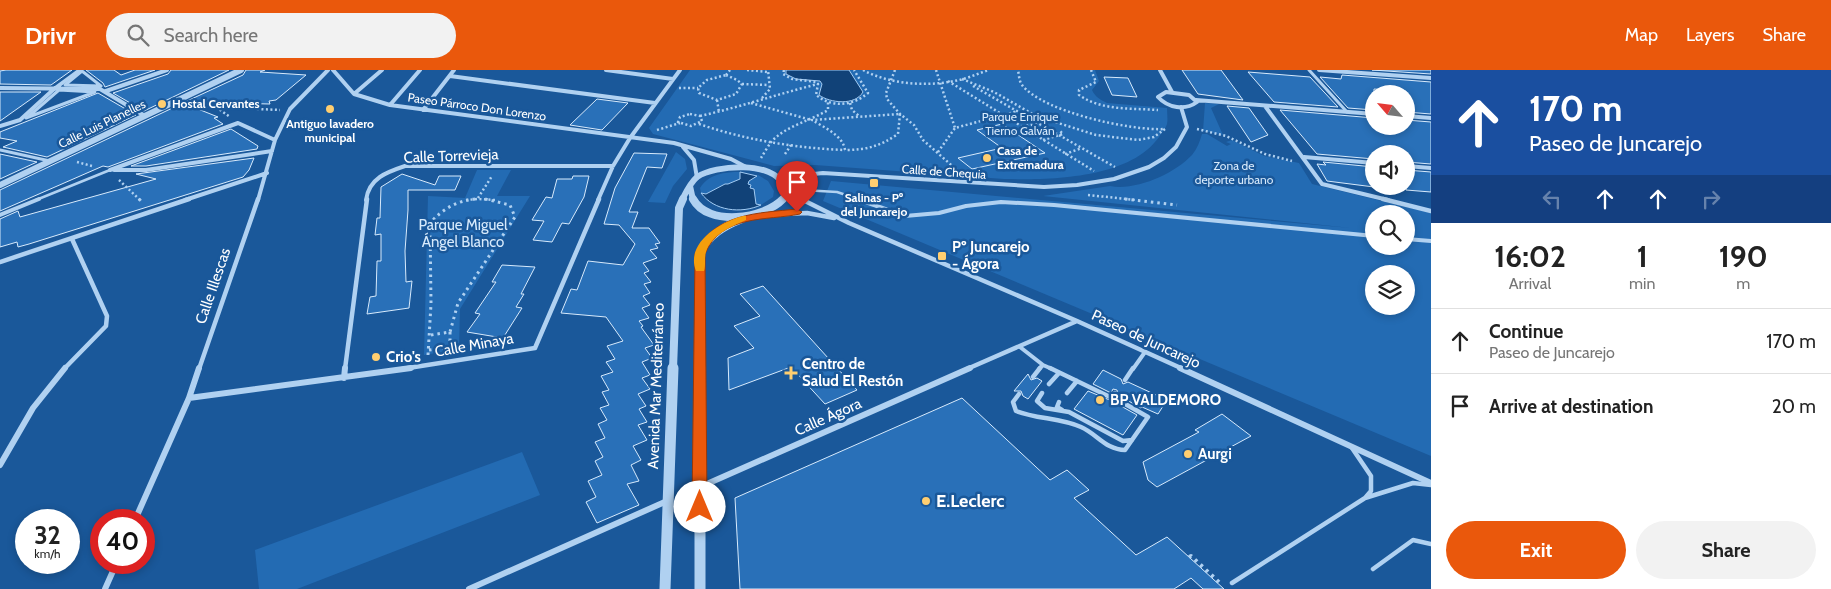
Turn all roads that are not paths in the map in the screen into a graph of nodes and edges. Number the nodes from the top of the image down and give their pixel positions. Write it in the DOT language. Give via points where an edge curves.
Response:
graph roads {
  1 [pos="80,70"];
  2 [pos="167,70"];
  3 [pos="241,70"];
  4 [pos="328,70"];
  5 [pos="342,70"];
  6 [pos="382,70"];
  7 [pos="420,70"];
  8 [pos="454,70"];
  9 [pos="606,70"];
  10 [pos="680,70"];
  11 [pos="1160,70"];
  12 [pos="1309,70"];
  13 [pos="1319,70"];
  14 [pos="334,72"];
  15 [pos="450,76"];
  16 [pos="1431,78"];
  17 [pos="673,79"];
  18 [pos="0,88"];
  19 [pos="54,89"];
  20 [pos="104,90"];
  21 [pos="92,92"];
  22 [pos="1172,92"];
  23 [pos="354,94"];
  24 [pos="1196,100"];
  25 [pos="655,103"];
  26 [pos="390,104"];
  27 [pos="1265,106"];
  28 [pos="1181,107"];
  29 [pos="423,110"];
  30 [pos="1347,112"];
  31 [pos="1365,113"];
  32 [pos="29,116"];
  33 [pos="145,116"];
  34 [pos="1415,117"];
  35 [pos="1431,118"];
  36 [pos="20,120"];
  37 [pos="2,126"];
  38 [pos="0,133"];
  39 [pos="630,138"];
  40 [pos="275,140"];
  41 [pos="682,146"];
  42 [pos="0,150"];
  43 [pos="272,151"];
  44 [pos="1304,157"];
  45 [pos="51,161"];
  46 [pos="1365,162"];
  47 [pos="612,166"];
  48 [pos="1415,167"];
  49 [pos="750,168"];
  50 [pos="1431,168"];
  51 [pos="110,170"];
  52 [pos="267,173"];
  53 [pos="696,178"];
  54 [pos="777,178"];
  55 [pos="0,185"];
  56 [pos="690,186"];
  57 [pos="785,190"];
  58 [pos="1431,211"];
  59 [pos="0,214"];
  60 [pos="758,215"];
  61 [pos="746,217"];
  62 [pos="849,223"];
  63 [pos="1365,235"];
  64 [pos="72,239"];
  65 [pos="1415,240"];
  66 [pos="1431,241"];
  67 [pos="0,262"];
  68 [pos="1077,322"];
  69 [pos="1020,347"];
  70 [pos="1145,352"];
  71 [pos="1043,365"];
  72 [pos="1059,373"];
  73 [pos="1033,376"];
  74 [pos="344,378"];
  75 [pos="1125,380"];
  76 [pos="1077,381"];
  77 [pos="1050,384"];
  78 [pos="1067,392"];
  79 [pos="1042,393"];
  80 [pos="1019,394"];
  81 [pos="189,398"];
  82 [pos="1059,402"];
  83 [pos="1069,412"];
  84 [pos="1132,440"];
  85 [pos="1351,447"];
  86 [pos="0,466"];
  87 [pos="1431,484"];
  88 [pos="700,487"];
  89 [pos="1365,498"];
  90 [pos="668,501"];
  91 [pos="140,509"];
  92 [pos="1431,544"];
  93 [pos="1374,569"];
  94 [pos="112,574"];
  95 [pos="1232,583"];
  96 [pos="105,589"];
  97 [pos="469,589"];
  98 [pos="665,589"];
  99 [pos="700,589"];
  1 -- 19 [label="street"];
  2 -- 20 [label="street"];
  3 -- 33 [label="street, Calle Luis Planelles"];
  4 -- 40 [label="street, Calle Illescas" via="290,109"];
  5 -- 14 [label="street"];
  6 -- 23 [label="street"];
  7 -- 26 [label="street"];
  8 -- 15 [label="street"];
  9 -- 17 [label="street"];
  10 -- 17 [label="street, Calle Minaya"];
  11 -- 22 [label="street"];
  12 -- 30 [label="street"];
  13 -- 16 [label="street"];
  14 -- 23 [label="street"];
  15 -- 25 [label="street"];
  15 -- 29 [label="street"];
  17 -- 25 [label="street, Calle Minaya"];
  18 -- 19 [label="street"];
  19 -- 20 [label="street"];
  19 -- 36 [label="street"];
  20 -- 20 [label="street" via="82,71 65,84 83,85"];
  20 -- 21 [label="street"];
  20 -- 33 [label="street"];
  21 -- 32 [label="street" via="59,90"];
  21 -- 32 [label="street" via="26,118"];
  22 -- 24 [label="street"];
  22 -- 28 [label="street" via="1158,97 1163,102"];
  23 -- 26 [label="street, Paseo Párroco Don Lorenzo"];
  24 -- 27 [label="street"];
  24 -- 28 [label="street" via="1192,106"];
  25 -- 39 [label="street, Calle Minaya"];
  26 -- 29 [label="street, Paseo Párroco Don Lorenzo"];
  27 -- 30 [label="street"];
  27 -- 44 [label="street"];
  28 -- 54 [label="street, Calle de Chequia" via="1187,127 1176,147 1144,169 1110,181 1044,187 823,173"];
  29 -- 39 [label="street, Paseo Párroco Don Lorenzo"];
  30 -- 31 [label="street"];
  32 -- 36 [label="street"];
  33 -- 45 [label="street, Calle Luis Planelles"];
  34 -- 35 [label="street"];
  36 -- 37 [label="street"];
  37 -- 38 [label="street"];
  39 -- 41 [label="street, Paseo Párroco Don Lorenzo"];
  39 -- 47 [label="street, Calle Minaya"];
  40 -- 43 [label="street, Calle Illescas"];
  40 -- 51 [label="street" via="238,123"];
  41 -- 49 [label="street, Paseo Párroco Don Lorenzo" via="731,159"];
  41 -- 53 [label="street" via="694,160"];
  42 -- 45 [label="street"];
  43 -- 51 [label="street" via="146,170"];
  43 -- 52 [label="street, Calle Illescas"];
  44 -- 46 [label="street"];
  44 -- 58 [label="street" via="1322,184"];
  45 -- 55 [label="street, Calle Luis Planelles"];
  47 -- 74 [label="street, Calle Minaya" via="535,348"];
  47 -- 74 [label="street, Calle Torrevieja" via="405,166 380,175 371,184 367,196"];
  48 -- 50 [label="street"];
  49 -- 53 [label="street" via="718,169"];
  49 -- 54 [label="street"];
  51 -- 59 [label="lane"];
  52 -- 64 [label="street"];
  52 -- 81 [label="street, Calle Illescas"];
  53 -- 56 [label="street"];
  54 -- 57 [label="street"];
  56 -- 61 [label="street" via="693,202 702,209 715,214"];
  56 -- 90 [label="street, Avenida Mar Mediterráneo" via="678,217"];
  57 -- 60 [label="street" via="780,204"];
  57 -- 62 [label="street, Paseo de Juncarejo"];
  57 -- 63 [label="lane" via="837,192 906,216 1001,202"];
  60 -- 61 [label="street"];
  60 -- 62 [label="street, Paseo de Juncarejo" via="821,214"];
  61 -- 88 [label="street" via="710,237 700,254"];
  62 -- 68 [label="street, Paseo de Juncarejo"];
  64 -- 67 [label="street"];
  64 -- 86 [label="street" via="107,316 106,326 55,380 15,435"];
  65 -- 66 [label="lane"];
  68 -- 69 [label="street, Calle Ágora"];
  68 -- 70 [label="street, Paseo de Juncarejo"];
  69 -- 71 [label="lane"];
  69 -- 88 [label="street, Calle Ágora"];
  70 -- 75 [label="lane"];
  70 -- 85 [label="street, Paseo de Juncarejo"];
  71 -- 72 [label="lane"];
  71 -- 73 [label="lane"];
  72 -- 76 [label="lane"];
  72 -- 77 [label="lane"];
  74 -- 81 [label="street, Calle Minaya"];
  76 -- 78 [label="lane"];
  76 -- 84 [label="lane" via="1110,397 1114,395 1148,417"];
  79 -- 83 [label="lane" via="1037,401 1039,404 1053,411"];
  80 -- 84 [label="lane" via="1013,402 1014,407 1023,414 1071,423 1112,449 1126,450"];
  81 -- 91 [label="street, Calle Illescas"];
  82 -- 83 [label="lane" via="1057,408"];
  83 -- 84 [label="lane" via="1123,440"];
  85 -- 87 [label="street, Paseo de Juncarejo"];
  85 -- 89 [label="lane" via="1371,476 1372,491"];
  87 -- 89 [label="lane" via="1413,483"];
  88 -- 99 [label="street"];
  89 -- 95 [label="lane"];
  90 -- 97 [label="street"];
  90 -- 98 [label="street, Avenida Mar Mediterráneo"];
  92 -- 93 [label="lane" via="1413,540"];
  94 -- 96 [label="street"];
}
